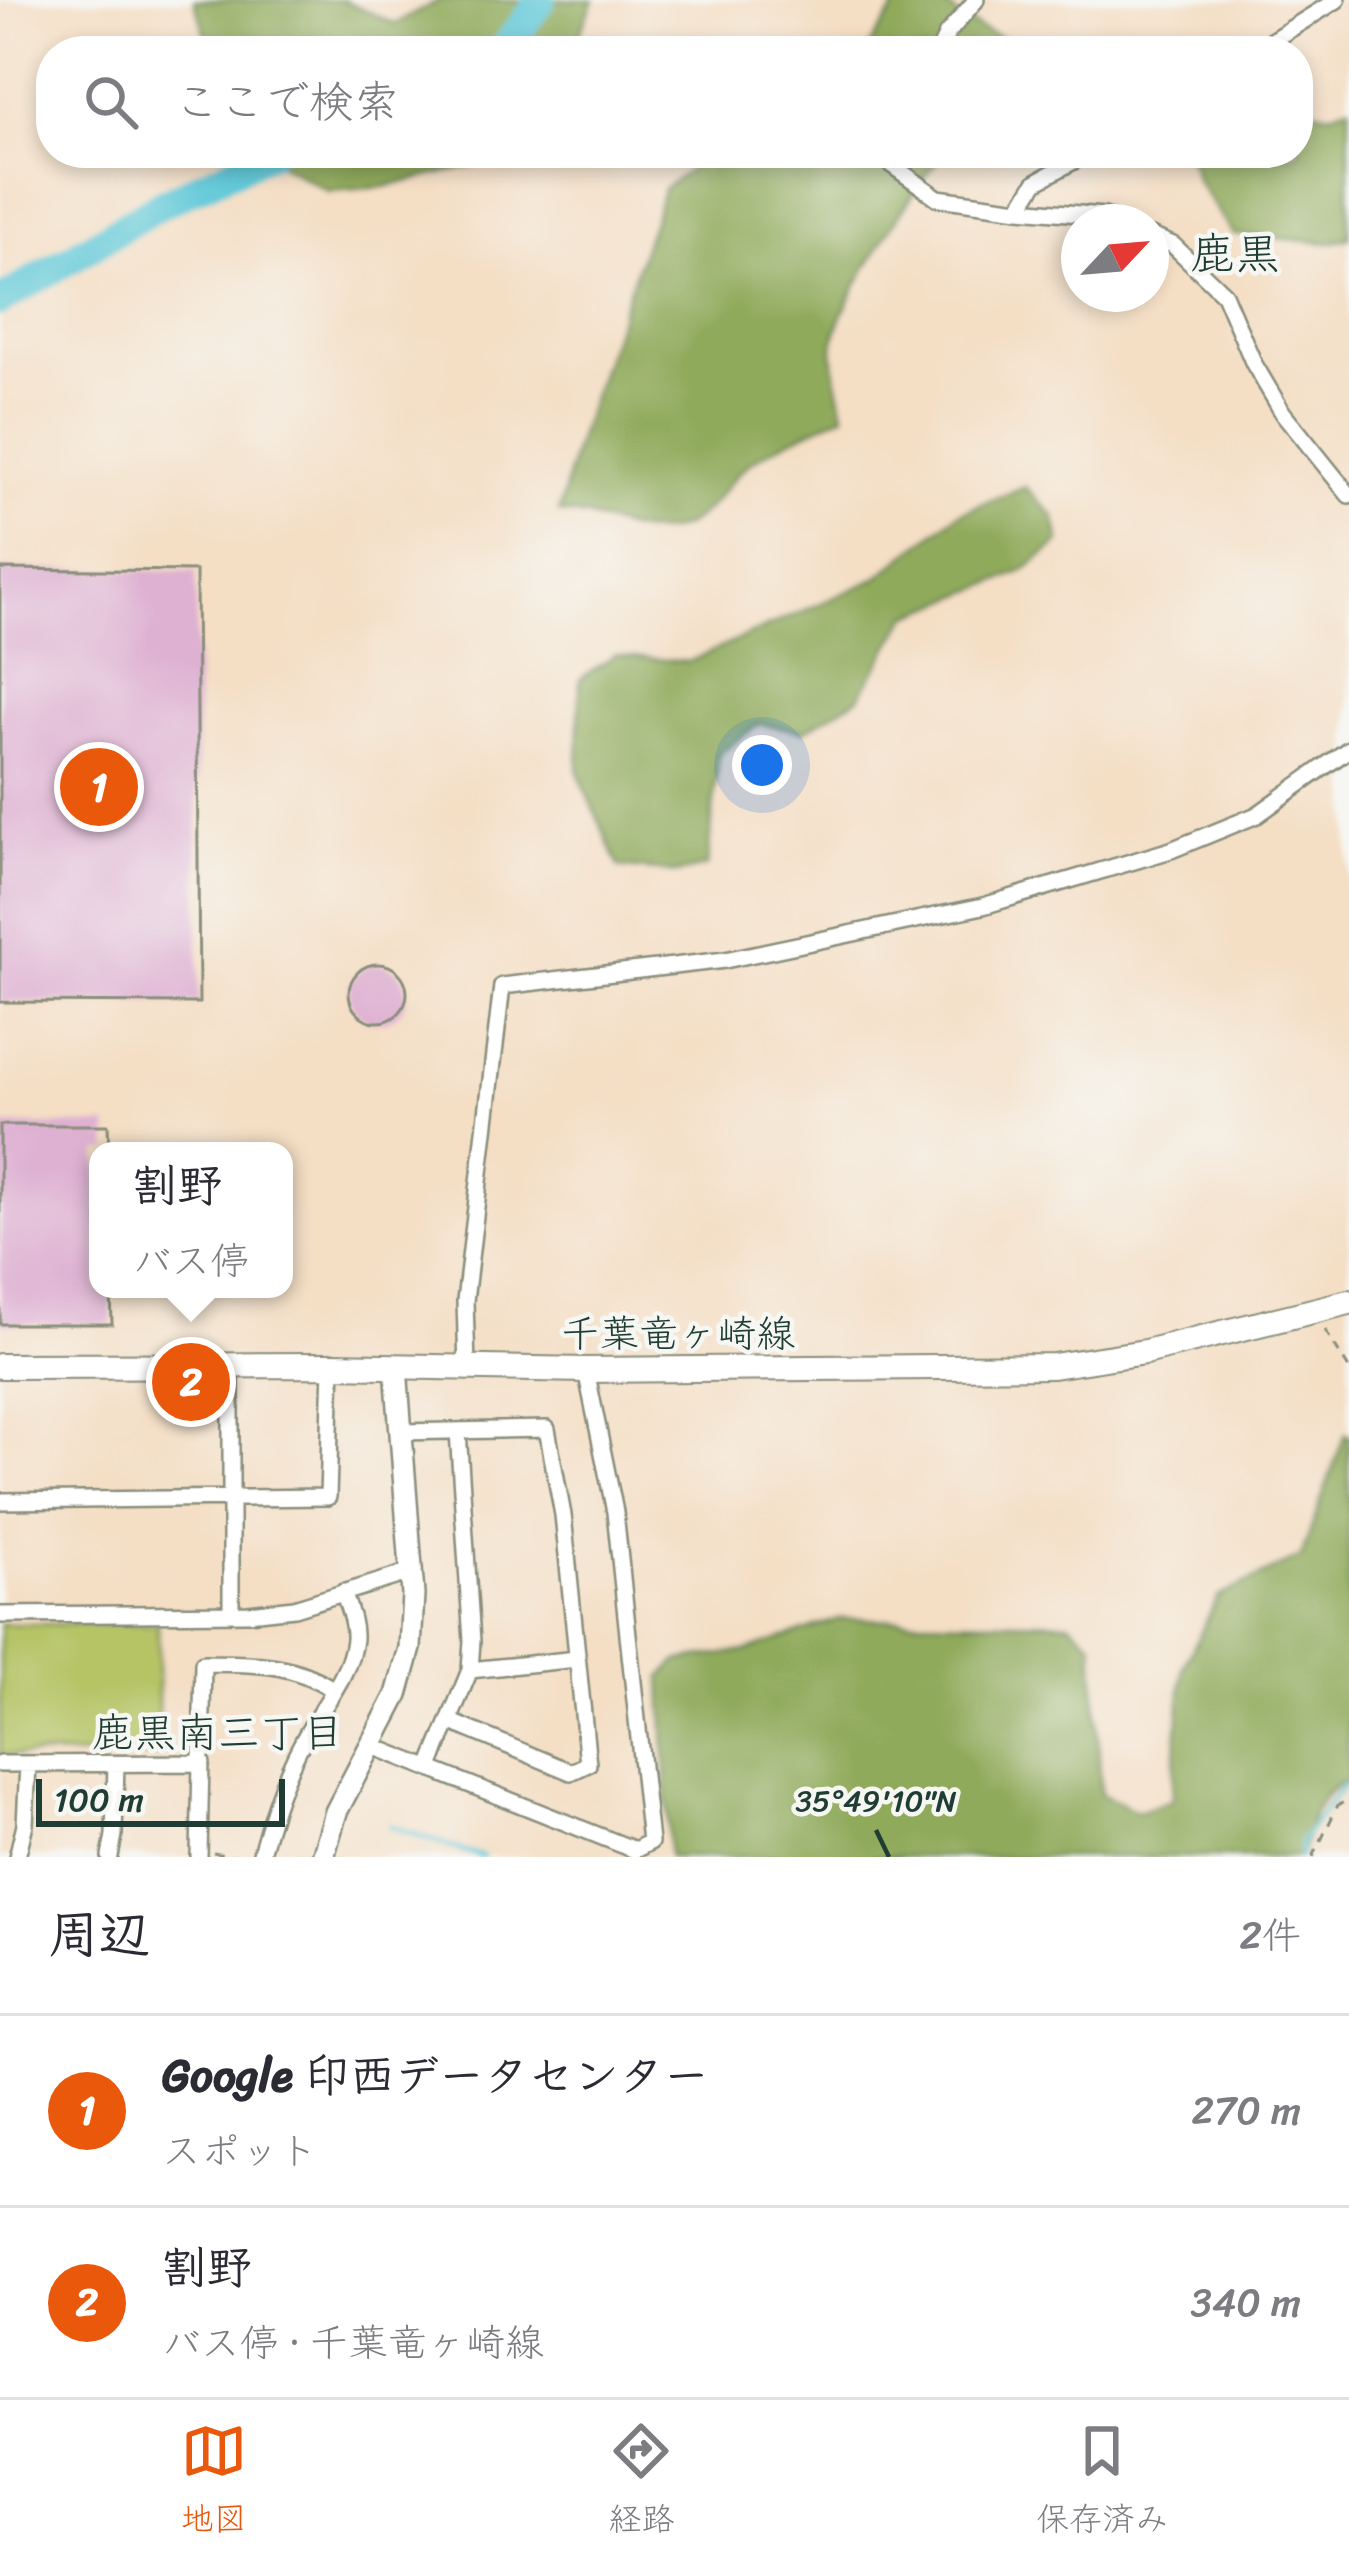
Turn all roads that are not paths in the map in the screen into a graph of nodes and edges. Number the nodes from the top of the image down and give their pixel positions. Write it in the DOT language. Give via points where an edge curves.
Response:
graph roads {
  1 [pos="976,0"];
  2 [pos="1337,0"];
  3 [pos="945,36"];
  4 [pos="1280,36"];
  5 [pos="896,168"];
  6 [pos="1061,168"];
  7 [pos="1019,209"];
  8 [pos="1061,212"];
  9 [pos="1169,243"];
  10 [pos="1349,495"];
  11 [pos="1349,748"];
  12 [pos="1349,1302"];
  13 [pos="332,1365"];
  14 [pos="0,1366"];
  15 [pos="231,1366"];
  16 [pos="397,1367"];
  17 [pos="467,1368"];
  18 [pos="586,1370"];
  19 [pos="458,1431"];
  20 [pos="400,1432"];
  21 [pos="231,1498"];
  22 [pos="0,1502"];
  23 [pos="411,1572"];
  24 [pos="343,1592"];
  25 [pos="231,1613"];
  26 [pos="0,1615"];
  27 [pos="577,1659"];
  28 [pos="470,1670"];
  29 [pos="333,1689"];
  30 [pos="448,1721"];
  31 [pos="370,1745"];
  32 [pos="202,1763"];
  33 [pos="0,1764"];
  34 [pos="28,1764"];
  35 [pos="116,1764"];
  36 [pos="430,1767"];
  37 [pos="199,1854"];
  38 [pos="17,1857"];
  39 [pos="110,1857"];
  40 [pos="260,1857"];
  41 [pos="323,1857"];
  1 -- 3 [label="street"];
  2 -- 4 [label="street"];
  5 -- 7 [label="street" via="938,198"];
  6 -- 7 [label="street" via="1036,182"];
  7 -- 8 [label="street"];
  9 -- 10 [label="street" via="1224,294 1282,413"];
  11 -- 17 [label="street" via="1258,815 983,906 725,960 502,986 465,1301"];
  12 -- 18 [label="main road, 千葉竜ヶ崎線" via="1053,1366"];
  13 -- 15 [label="main road, 千葉竜ヶ崎線"];
  13 -- 16 [label="main road, 千葉竜ヶ崎線"];
  13 -- 21 [label="street" via="328,1497"];
  14 -- 15 [label="main road, 千葉竜ヶ崎線"];
  15 -- 21 [label="street"];
  16 -- 17 [label="main road, 千葉竜ヶ崎線"];
  16 -- 20 [label="street"];
  17 -- 18 [label="main road, 千葉竜ヶ崎線"];
  18 -- 36 [label="street" via="616,1512 650,1842 635,1850"];
  19 -- 20 [label="street"];
  19 -- 27 [label="street" via="547,1429"];
  19 -- 28 [label="street"];
  20 -- 23 [label="street"];
  21 -- 22 [label="street"];
  21 -- 25 [label="street"];
  23 -- 24 [label="street"];
  23 -- 31 [label="street" via="407,1662"];
  24 -- 25 [label="street" via="294,1608"];
  24 -- 29 [label="street" via="354,1640"];
  25 -- 26 [label="street"];
  27 -- 28 [label="street"];
  27 -- 30 [label="street" via="588,1764 572,1772"];
  28 -- 30 [label="street"];
  29 -- 32 [label="street" via="277,1664 203,1663"];
  29 -- 40 [label="street" via="274,1801"];
  30 -- 36 [label="street"];
  31 -- 36 [label="street"];
  31 -- 41 [label="street"];
  32 -- 35 [label="street"];
  32 -- 37 [label="street"];
  33 -- 34 [label="street"];
  34 -- 35 [label="street"];
  34 -- 38 [label="street"];
  35 -- 39 [label="street"];
}
